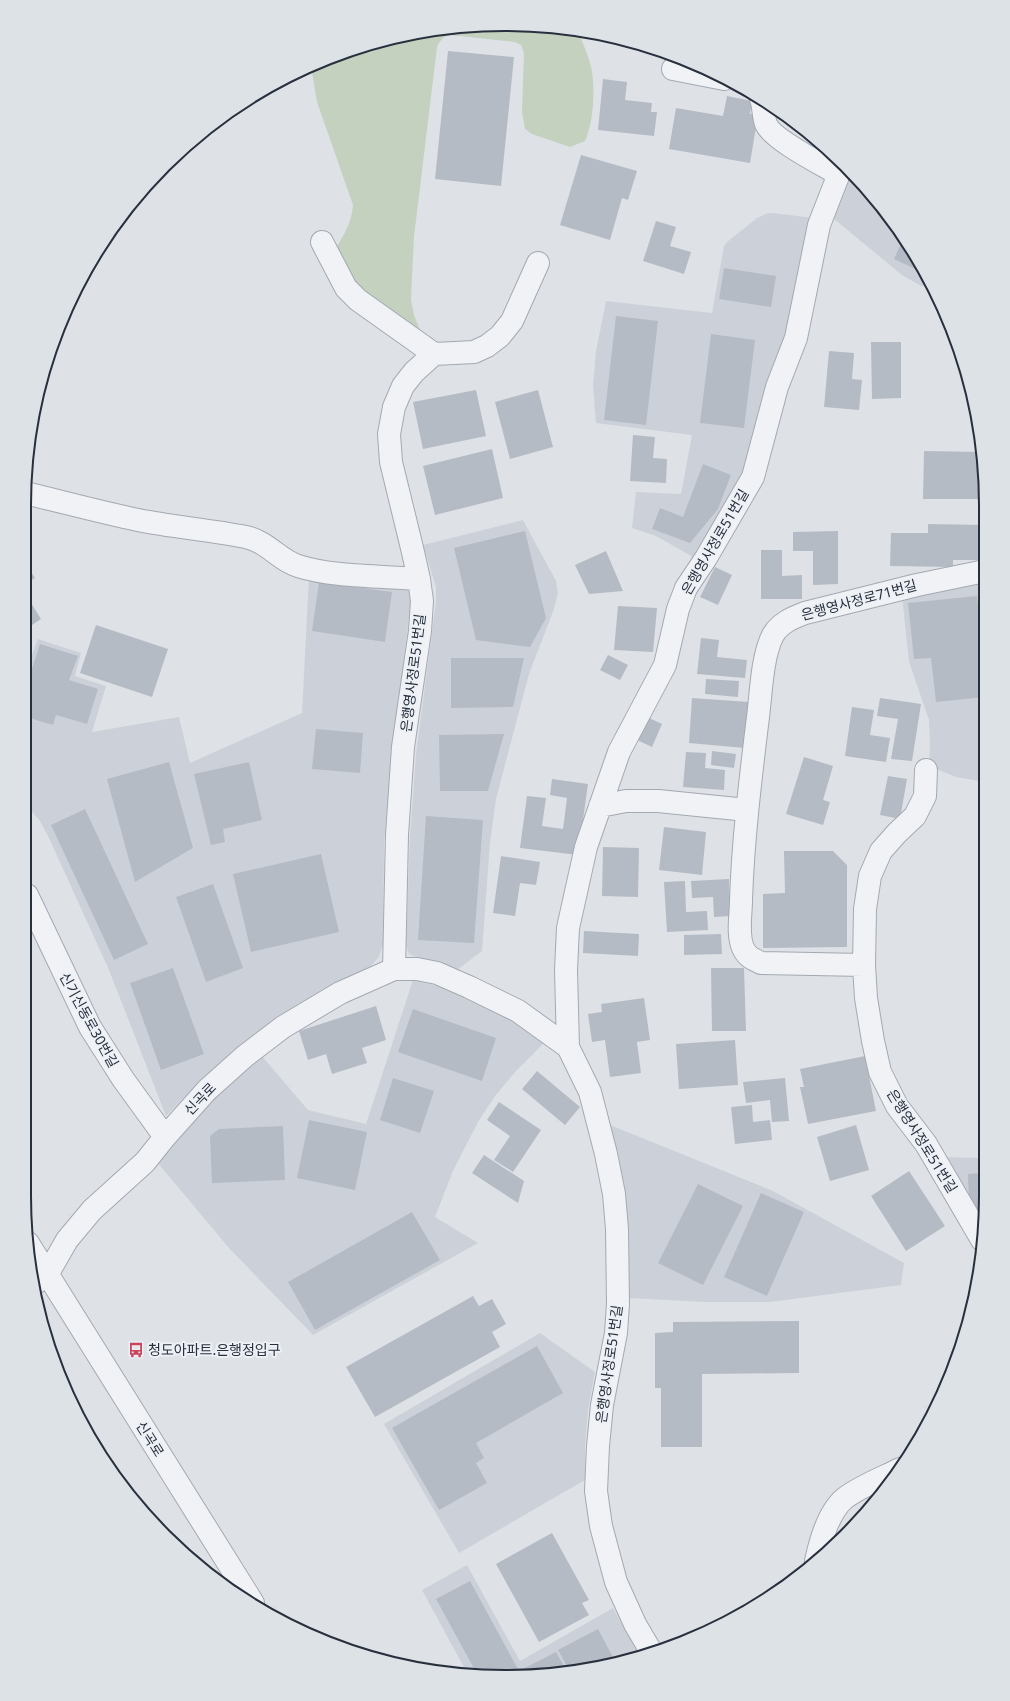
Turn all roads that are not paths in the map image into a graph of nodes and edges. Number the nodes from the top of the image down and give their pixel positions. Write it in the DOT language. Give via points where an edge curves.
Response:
graph roads {
  1 [pos="673,69"];
  2 [pos="707,76"];
  3 [pos="763,108"];
  4 [pos="840,170"];
  5 [pos="322,242"];
  6 [pos="538,263"];
  7 [pos="434,354"];
  8 [pos="31,495"];
  9 [pos="979,572"];
  10 [pos="419,578"];
  11 [pos="926,770"];
  12 [pos="600,806"];
  13 [pos="747,810"];
  14 [pos="31,904"];
  15 [pos="864,965"];
  16 [pos="394,969"];
  17 [pos="568,1047"];
  18 [pos="164,1137"];
  19 [pos="977,1232"];
  20 [pos="36,1266"];
  21 [pos="41,1279"];
  22 [pos="888,1474"];
  23 [pos="818,1552"];
  24 [pos="246,1593"];
  25 [pos="649,1648"];
  1 -- 2 [label="street"];
  3 -- 4 [label="street, 은행영사정로51번길" via="766,124 774,134 808,157"];
  4 -- 12 [label="street, 은행영사정로51번길" via="819,226 796,338 777,387 753,476 686,588 678,609 665,665 619,752"];
  5 -- 7 [label="street" via="346,288 358,300"];
  6 -- 7 [label="street" via="512,321 500,336 474,352"];
  7 -- 10 [label="street, 은행영사정로51번길" via="414,372 404,386 394,407 389,434 391,462"];
  8 -- 10 [label="street" via="137,520 247,537 270,547 296,566 352,574"];
  9 -- 13 [label="street, 은행영사정로71번길" via="805,613 781,626 773,635 767,651"];
  10 -- 16 [label="street, 은행영사정로51번길" via="422,601 420,631 403,747"];
  11 -- 15 [label="street, 은행영사정로51번길" via="925,796 915,816 881,851 870,876 865,909"];
  12 -- 13 [label="street" via="626,801 658,801"];
  12 -- 17 [label="street, 은행영사정로51번길" via="586,847 568,928"];
  13 -- 15 [label="street, 은행영사정로71번길" via="740,932 743,947 749,957 761,963"];
  14 -- 18 [label="street, 신기신동로30번길" via="90,1027"];
  15 -- 19 [label="street, 은행영사정로51번길" via="866,998 880,1072 897,1106 926,1144"];
  16 -- 17 [label="street, 은행영사정로51번길" via="417,968 469,987 518,1011"];
  16 -- 18 [label="street, 신곡로" via="340,993 283,1027 207,1090"];
  17 -- 25 [label="street, 은행영사정로51번길" via="590,1092 614,1194 617,1229 616,1333 602,1405 596,1491 601,1526 616,1582"];
  18 -- 21 [label="street, 신곡로" via="145,1162 92,1210 67,1240"];
  20 -- 21 [label="street, 신곡로"];
  21 -- 24 [label="street, 신곡로"];
  22 -- 23 [label="street" via="844,1499 831,1517"];
}
